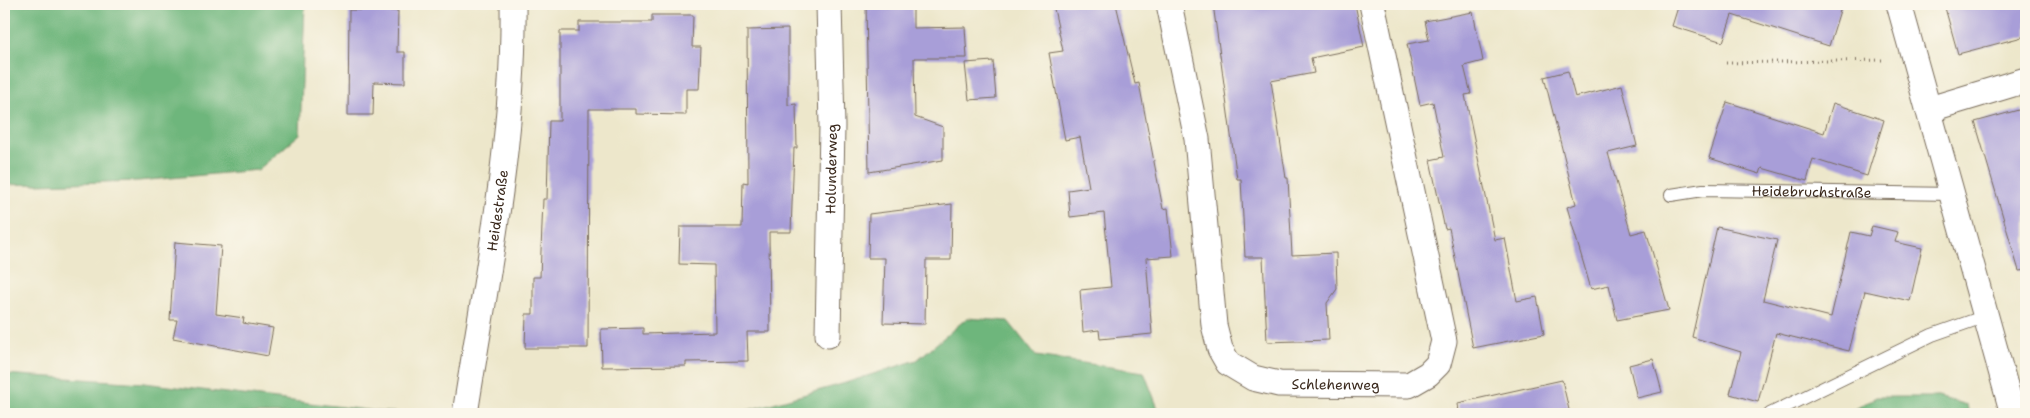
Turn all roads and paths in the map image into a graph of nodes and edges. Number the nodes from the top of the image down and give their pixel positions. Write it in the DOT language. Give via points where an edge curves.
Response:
graph roads {
  1 [pos="513,4"];
  2 [pos="829,4"];
  3 [pos="1169,4"];
  4 [pos="1372,4"];
  5 [pos="1900,4"];
  6 [pos="1915,59"];
  7 [pos="1726,63"];
  8 [pos="2026,80"];
  9 [pos="1930,108"];
  10 [pos="1671,194"];
  11 [pos="1953,194"];
  12 [pos="1986,316"];
  13 [pos="828,335"];
  14 [pos="465,414"];
  15 [pos="1770,414"];
  16 [pos="2013,414"];
  1 -- 14 [label="street, Heidestraße" via="514,46 506,156"];
  2 -- 13 [label="street, Holunderweg" via="832,126"];
  3 -- 4 [label="street, Schlehenweg" via="1197,139 1214,325 1220,349 1228,363 1253,378 1279,384 1408,385 1438,364 1444,342"];
  5 -- 6 [label="street"];
  6 -- 7 [label="path"];
  6 -- 9 [label="street"];
  8 -- 9 [label="street"];
  9 -- 11 [label="street"];
  10 -- 11 [label="lane, Heidebruchstraße" via="1704,190"];
  11 -- 12 [label="street"];
  12 -- 15 [label="lane" via="1932,335"];
  12 -- 16 [label="street"];
}
